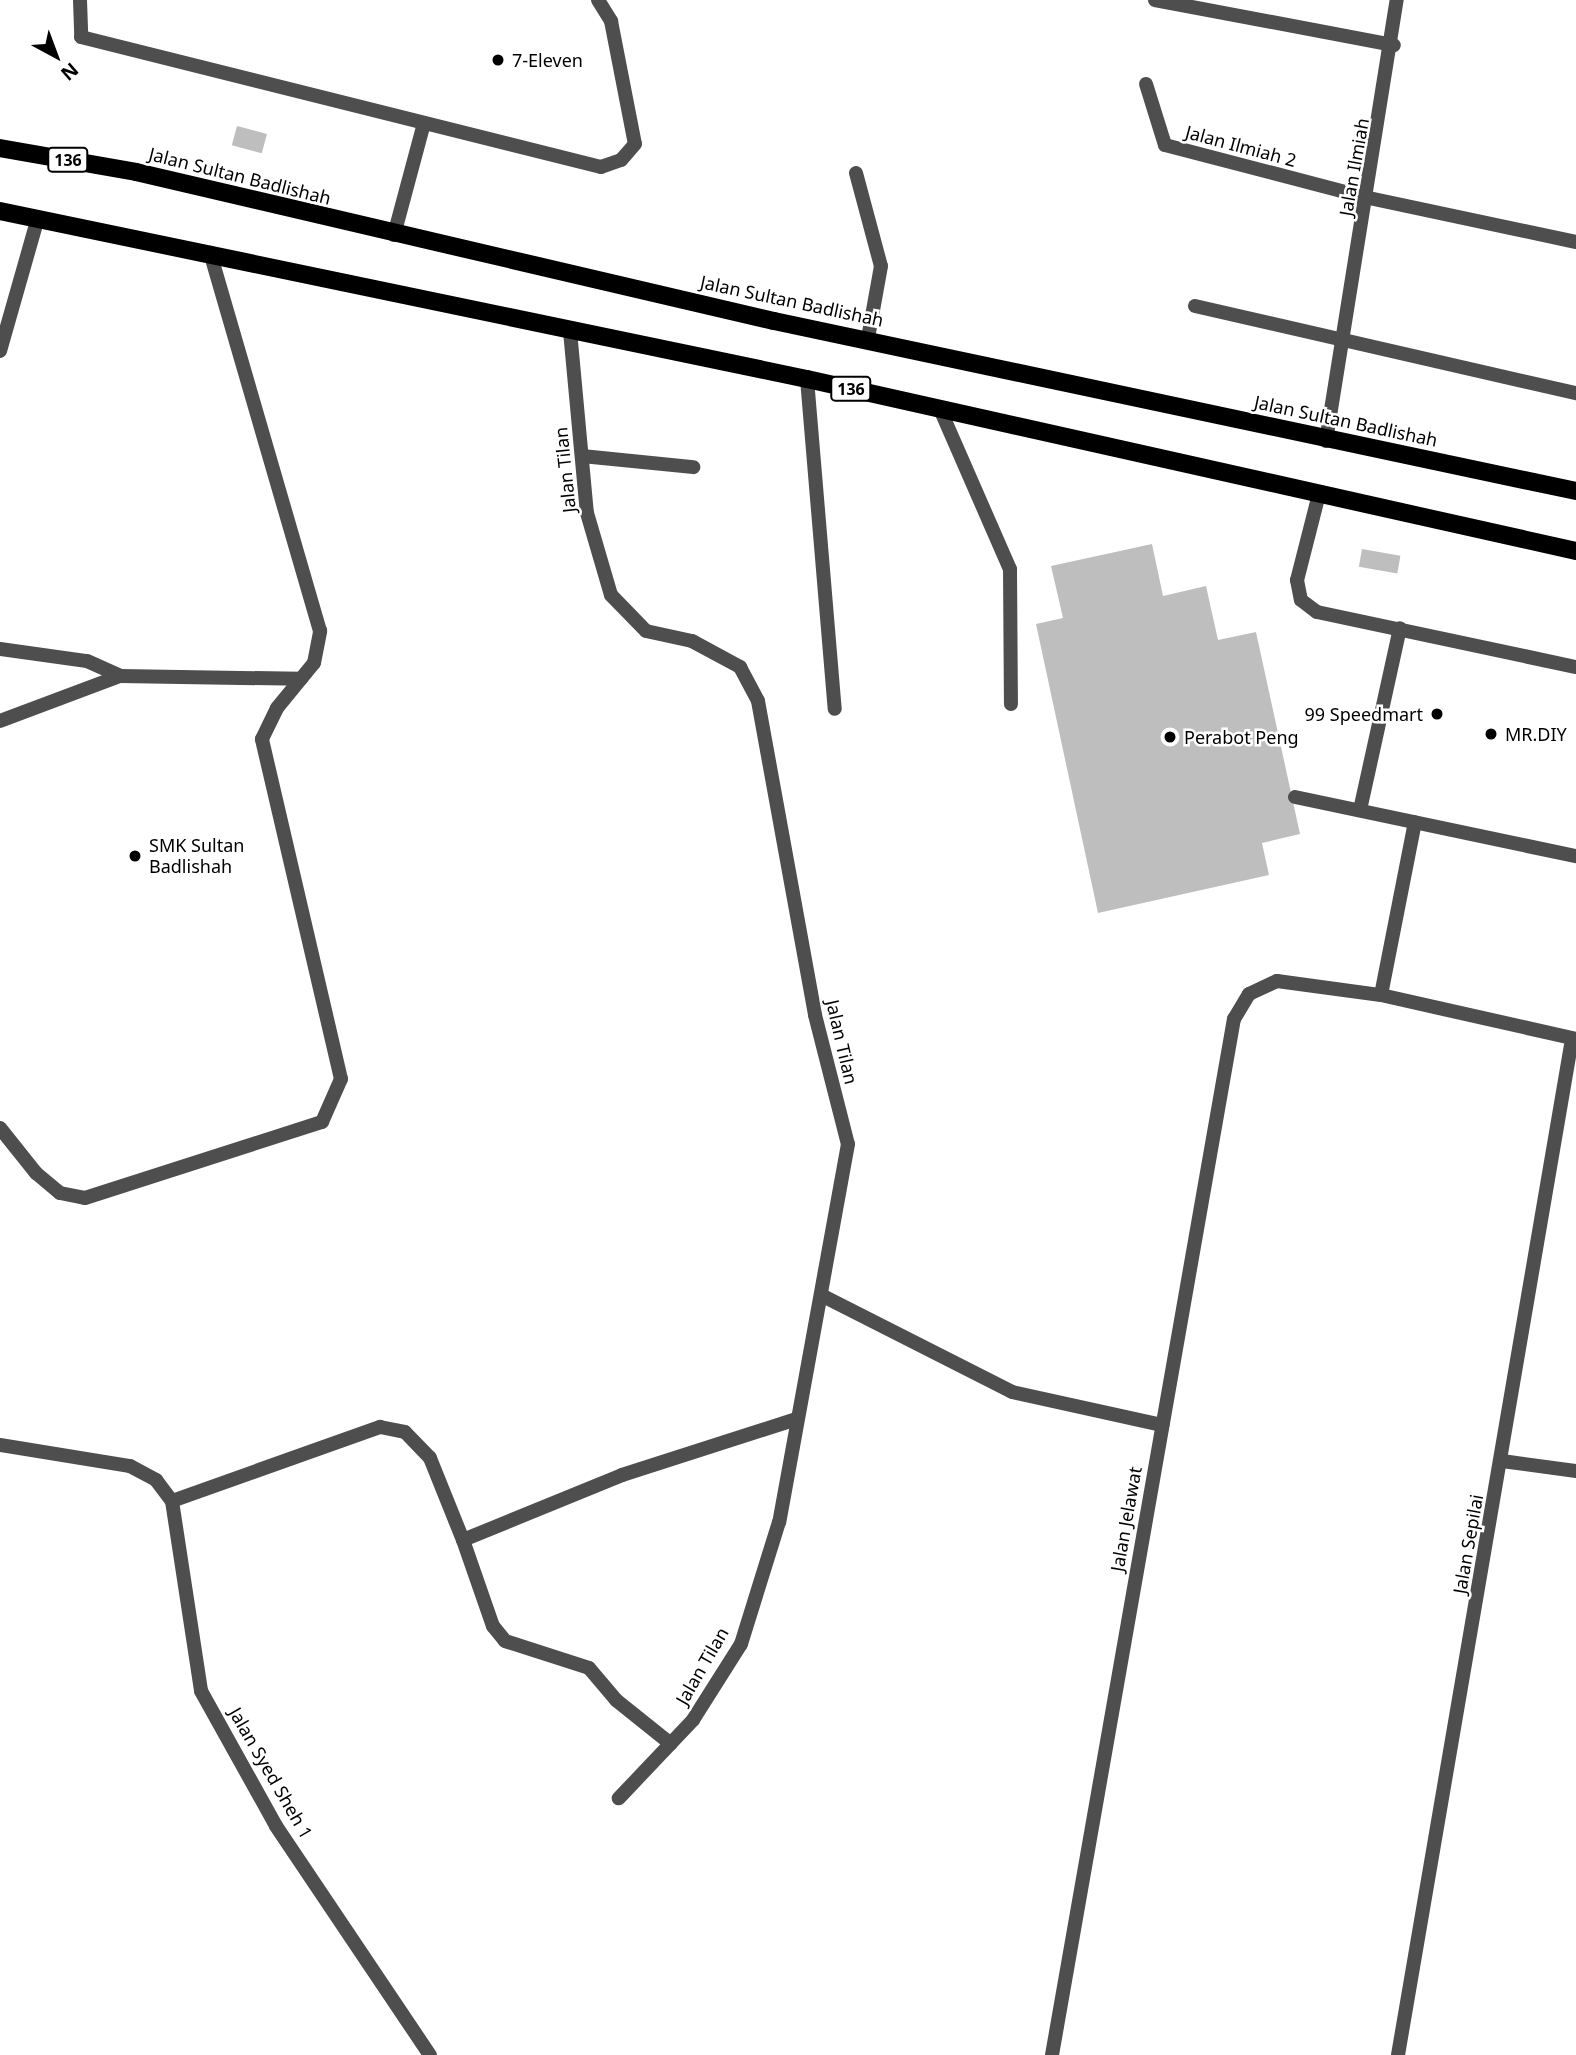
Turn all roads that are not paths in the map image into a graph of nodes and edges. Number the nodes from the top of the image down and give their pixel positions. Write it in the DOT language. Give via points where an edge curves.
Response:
graph roads {
  1 [pos="80,0"];
  2 [pos="598,0"];
  3 [pos="1154,0"];
  4 [pos="1397,0"];
  5 [pos="1394,45"];
  6 [pos="1146,84"];
  7 [pos="424,123"];
  8 [pos="0,148"];
  9 [pos="856,173"];
  10 [pos="1369,198"];
  11 [pos="0,211"];
  12 [pos="38,218"];
  13 [pos="394,235"];
  14 [pos="1576,242"];
  15 [pos="209,253"];
  16 [pos="1195,306"];
  17 [pos="570,331"];
  18 [pos="868,338"];
  19 [pos="1342,340"];
  20 [pos="0,351"];
  21 [pos="807,379"];
  22 [pos="1576,393"];
  23 [pos="940,409"];
  24 [pos="1326,442"];
  25 [pos="582,456"];
  26 [pos="693,467"];
  27 [pos="1576,491"];
  28 [pos="1319,494"];
  29 [pos="1576,551"];
  30 [pos="1400,628"];
  31 [pos="0,649"];
  32 [pos="1576,667"];
  33 [pos="120,676"];
  34 [pos="301,679"];
  35 [pos="1011,704"];
  36 [pos="835,709"];
  37 [pos="0,721"];
  38 [pos="1295,797"];
  39 [pos="1360,810"];
  40 [pos="1415,822"];
  41 [pos="1576,856"];
  42 [pos="1381,995"];
  43 [pos="1574,1039"];
  44 [pos="0,1128"];
  45 [pos="821,1294"];
  46 [pos="793,1420"];
  47 [pos="1162,1425"];
  48 [pos="0,1445"];
  49 [pos="1502,1461"];
  50 [pos="1576,1471"];
  51 [pos="172,1501"];
  52 [pos="463,1539"];
  53 [pos="671,1744"];
  54 [pos="619,1798"];
  55 [pos="430,2055"];
  56 [pos="1052,2055"];
  57 [pos="1398,2055"];
  1 -- 7 [label="street" via="81,37"];
  2 -- 7 [label="street" via="611,21 635,144 621,160 601,167"];
  3 -- 5 [label="street"];
  4 -- 5 [label="street, Jalan Ilmiah"];
  5 -- 10 [label="street, Jalan Ilmiah"];
  6 -- 10 [label="street, Jalan Ilmiah 2" via="1166,145"];
  7 -- 13 [label="street"];
  8 -- 13 [label="main road, Jalan Sultan Badlishah / 136" via="136,172"];
  9 -- 18 [label="street" via="881,266"];
  10 -- 14 [label="street"];
  10 -- 19 [label="street, Jalan Ilmiah"];
  11 -- 12 [label="main road, 136"];
  12 -- 15 [label="main road, 136"];
  12 -- 20 [label="street"];
  13 -- 18 [label="main road, Jalan Sultan Badlishah / 136"];
  15 -- 17 [label="main road, 136"];
  15 -- 34 [label="street" via="320,631 314,663"];
  16 -- 19 [label="street"];
  17 -- 21 [label="main road, 136"];
  17 -- 25 [label="street, Jalan Tilan"];
  18 -- 24 [label="main road, Jalan Sultan Badlishah / 136"];
  19 -- 22 [label="street"];
  19 -- 24 [label="street, Jalan Ilmiah"];
  21 -- 23 [label="main road, 136"];
  21 -- 36 [label="street"];
  23 -- 28 [label="main road, 136"];
  23 -- 35 [label="street" via="1010,569"];
  24 -- 27 [label="main road, Jalan Sultan Badlishah / 136"];
  25 -- 26 [label="street"];
  25 -- 45 [label="street, Jalan Tilan" via="587,513 611,595 646,631 692,641 740,667 758,701 815,1016 848,1144"];
  28 -- 29 [label="main road, 136"];
  28 -- 30 [label="street" via="1297,580 1301,600 1317,612"];
  30 -- 32 [label="street"];
  30 -- 39 [label="street"];
  31 -- 33 [label="street" via="87,661"];
  33 -- 34 [label="street"];
  33 -- 37 [label="street"];
  34 -- 44 [label="street" via="262,738 341,1079 329,1112 322,1122 287,1136 85,1198 60,1193 36,1173"];
  38 -- 39 [label="street"];
  39 -- 40 [label="street"];
  40 -- 41 [label="street"];
  40 -- 42 [label="street"];
  42 -- 43 [label="street"];
  42 -- 47 [label="street, Jalan Jelawat" via="1277,981 1249,994 1234,1019"];
  43 -- 49 [label="street, Jalan Sepilai"];
  45 -- 46 [label="street, Jalan Tilan"];
  45 -- 47 [label="street" via="1012,1392"];
  46 -- 52 [label="street" via="622,1475"];
  46 -- 53 [label="street, Jalan Tilan" via="779,1522 741,1644"];
  47 -- 56 [label="street, Jalan Jelawat"];
  48 -- 51 [label="street, Jalan Syed Sheh 1" via="130,1466 156,1480"];
  49 -- 50 [label="street"];
  49 -- 57 [label="street, Jalan Sepilai"];
  51 -- 52 [label="street" via="380,1427 405,1432 430,1458"];
  51 -- 55 [label="street, Jalan Syed Sheh 1" via="201,1691 276,1826"];
  52 -- 53 [label="street" via="493,1626 505,1641 589,1668 616,1700"];
  53 -- 54 [label="street, Jalan Tilan"];
}
